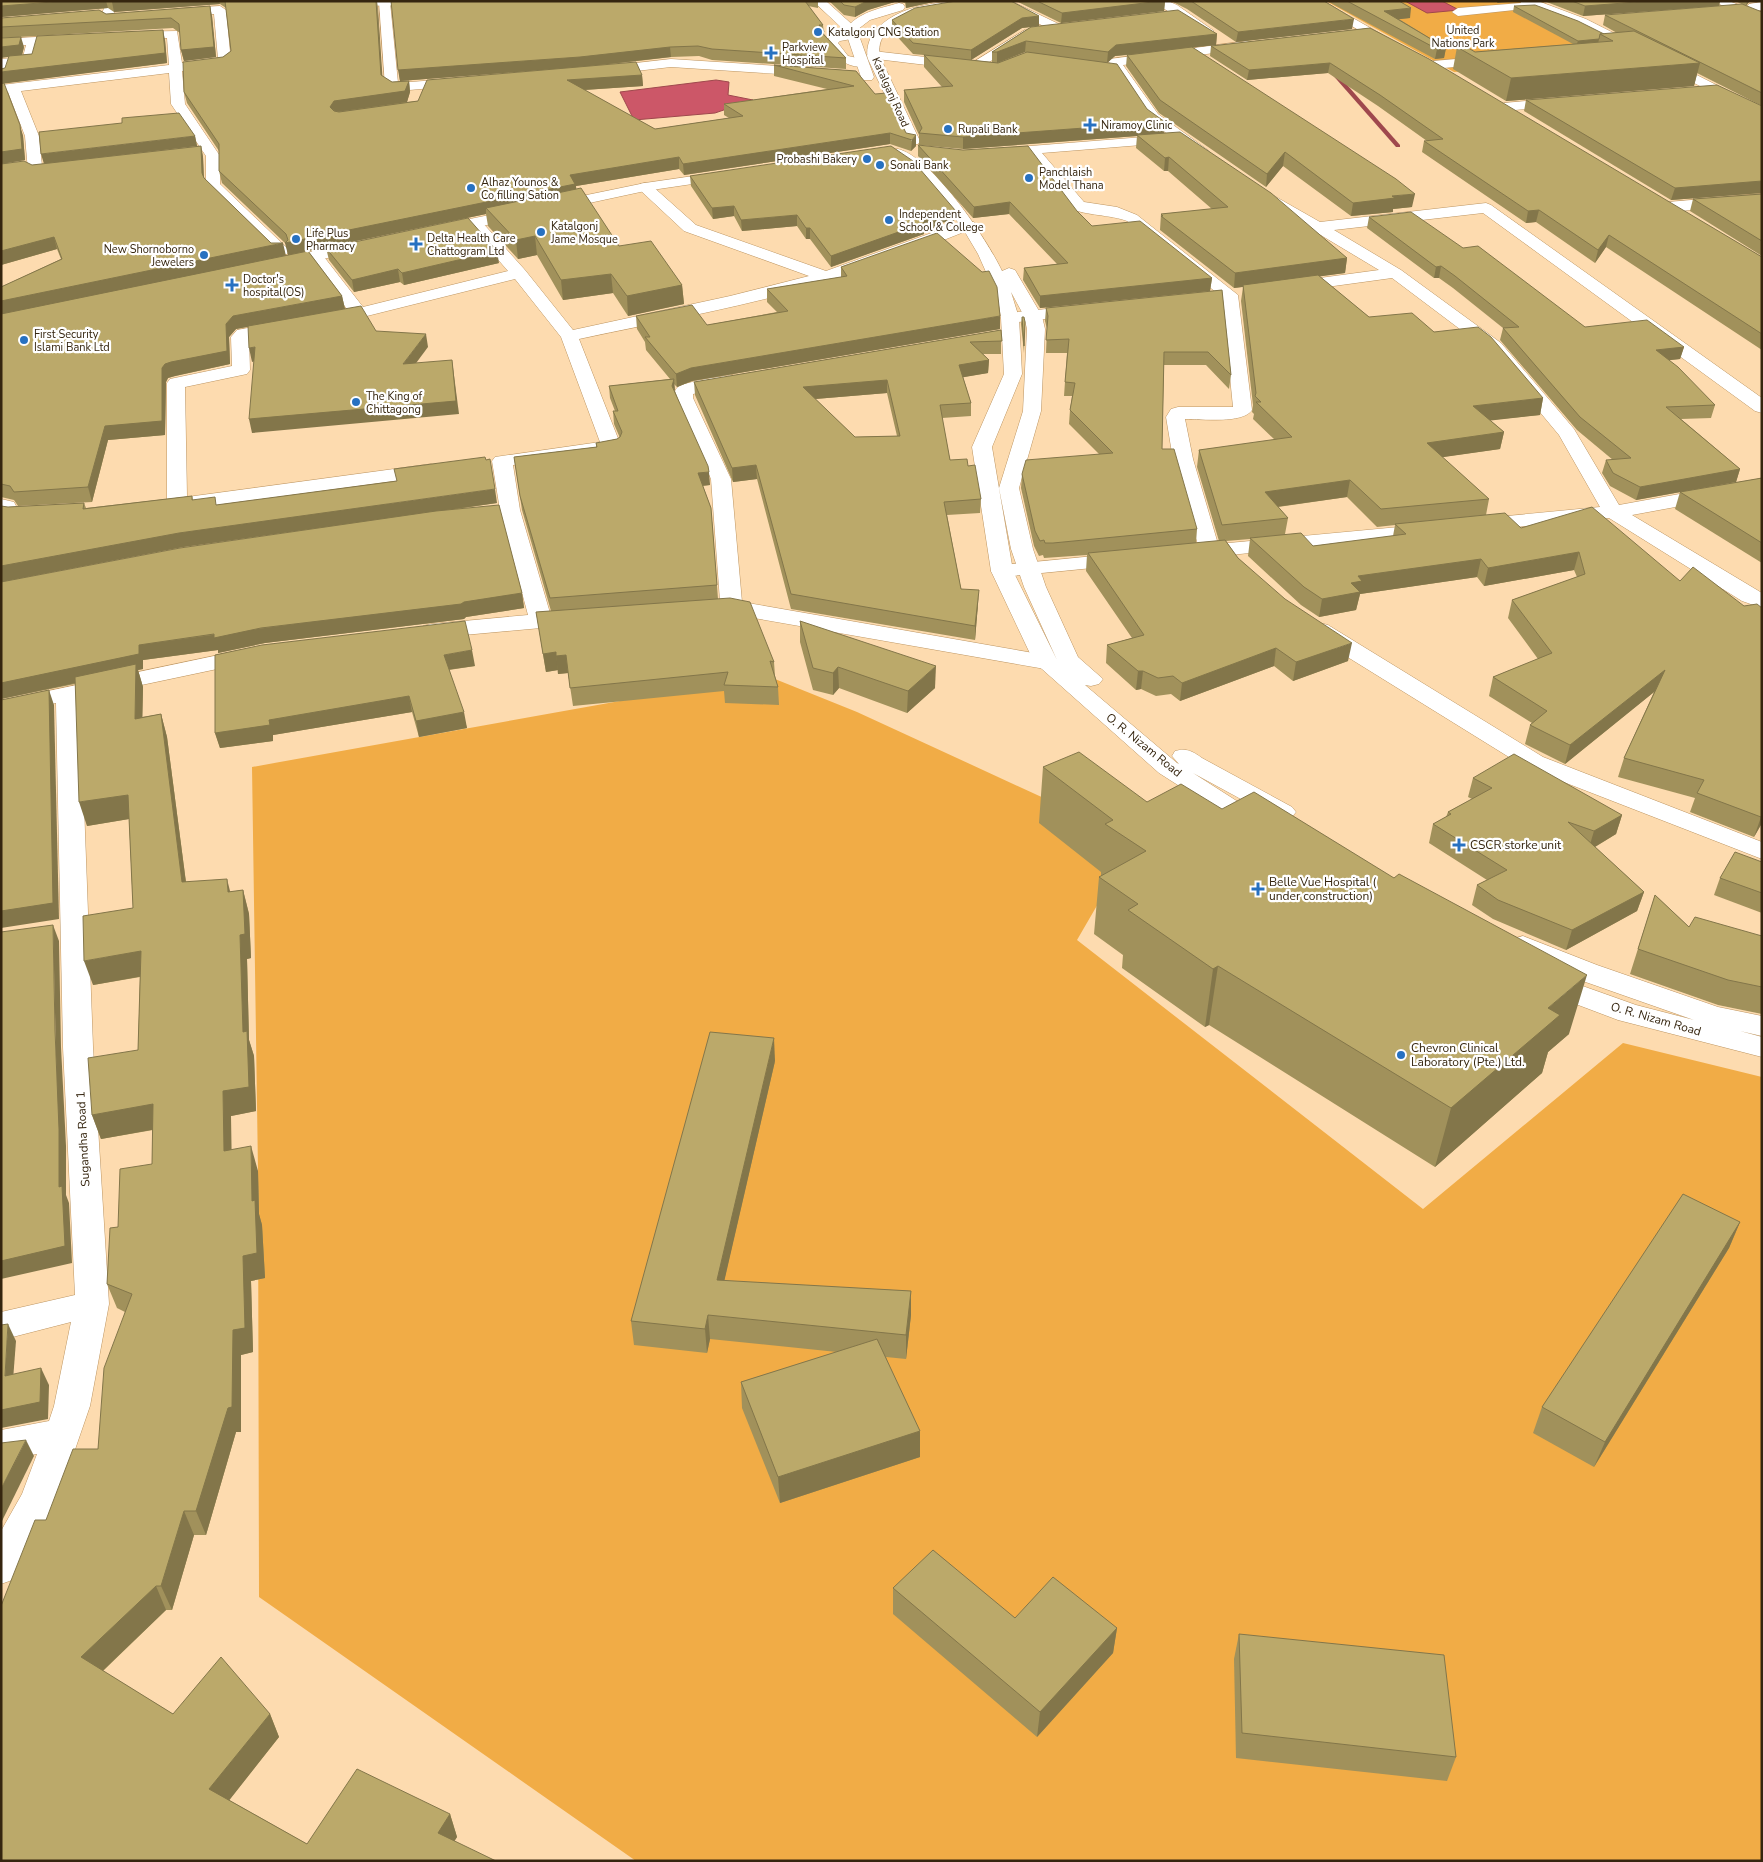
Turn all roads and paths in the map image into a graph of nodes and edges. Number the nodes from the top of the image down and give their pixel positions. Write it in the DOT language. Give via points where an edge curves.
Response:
graph roads {
  1 [pos="133,1"];
  2 [pos="303,1"];
  3 [pos="415,1"];
  4 [pos="819,1"];
  5 [pos="929,1"];
  6 [pos="980,1"];
  7 [pos="1001,1"];
  8 [pos="1158,1"];
  9 [pos="1314,1"];
  10 [pos="1718,1"];
  11 [pos="384,2"];
  12 [pos="1529,3"];
  13 [pos="1737,5"];
  14 [pos="1759,8"];
  15 [pos="1708,11"];
  16 [pos="1458,12"];
  17 [pos="164,14"];
  18 [pos="1182,14"];
  19 [pos="136,16"];
  20 [pos="870,16"];
  21 [pos="1163,16"];
  22 [pos="1762,18"];
  23 [pos="892,20"];
  24 [pos="1601,20"];
  25 [pos="1582,22"];
  26 [pos="1369,32"];
  27 [pos="852,33"];
  28 [pos="1351,34"];
  29 [pos="117,37"];
  30 [pos="89,38"];
  31 [pos="33,41"];
  32 [pos="1,43"];
  33 [pos="1262,44"];
  34 [pos="1232,47"];
  35 [pos="1630,47"];
  36 [pos="1610,49"];
  37 [pos="1192,52"];
  38 [pos="873,55"];
  39 [pos="1503,59"];
  40 [pos="1208,63"];
  41 [pos="1433,65"];
  42 [pos="972,66"];
  43 [pos="176,67"];
  44 [pos="990,68"];
  45 [pos="1102,69"];
  46 [pos="862,71"];
  47 [pos="590,72"];
  48 [pos="1121,72"];
  49 [pos="827,73"];
  50 [pos="1,75"];
  51 [pos="1457,79"];
  52 [pos="477,81"];
  53 [pos="421,85"];
  54 [pos="7,89"];
  55 [pos="1715,90"];
  56 [pos="1686,92"];
  57 [pos="1488,98"];
  58 [pos="417,99"];
  59 [pos="1571,102"];
  60 [pos="1504,107"];
  61 [pos="1762,113"];
  62 [pos="1528,122"];
  63 [pos="1182,138"];
  64 [pos="899,148"];
  65 [pos="209,150"];
  66 [pos="1032,150"];
  67 [pos="1006,152"];
  68 [pos="190,153"];
  69 [pos="83,165"];
  70 [pos="1221,165"];
  71 [pos="34,166"];
  72 [pos="18,168"];
  73 [pos="645,187"];
  74 [pos="1252,187"];
  75 [pos="1762,199"];
  76 [pos="1685,217"];
  77 [pos="474,223"];
  78 [pos="968,225"];
  79 [pos="1317,228"];
  80 [pos="281,251"];
  81 [pos="315,256"];
  82 [pos="518,273"];
  83 [pos="1395,273"];
  84 [pos="826,277"];
  85 [pos="1279,288"];
  86 [pos="1250,292"];
  87 [pos="1230,295"];
  88 [pos="1210,297"];
  89 [pos="1102,308"];
  90 [pos="358,313"];
  91 [pos="339,316"];
  92 [pos="300,324"];
  93 [pos="1012,326"];
  94 [pos="569,336"];
  95 [pos="749,378"];
  96 [pos="1762,407"];
  97 [pos="446,468"];
  98 [pos="1762,485"];
  99 [pos="1,505"];
  100 [pos="60,511"];
  101 [pos="1613,512"];
  102 [pos="1219,550"];
  103 [pos="1172,554"];
  104 [pos="1143,557"];
  105 [pos="1029,568"];
  106 [pos="1245,569"];
  107 [pos="1002,570"];
  108 [pos="1762,601"];
  109 [pos="731,607"];
  110 [pos="693,610"];
  111 [pos="598,616"];
  112 [pos="1299,616"];
  113 [pos="541,621"];
  114 [pos="408,634"];
  115 [pos="275,650"];
  116 [pos="1045,662"];
  117 [pos="68,694"];
  118 [pos="1,708"];
  119 [pos="1300,822"];
  120 [pos="1274,836"];
  121 [pos="1762,851"];
  122 [pos="1503,937"];
  123 [pos="1529,976"];
  124 [pos="1762,1026"];
  125 [pos="1762,1047"];
  126 [pos="92,1304"];
  127 [pos="1,1326"];
  128 [pos="62,1434"];
  129 [pos="1,1445"];
  130 [pos="1,1567"];
  1 -- 19 [label="street" via="132,5 109,8 104,15 108,18"];
  2 -- 11 [label="street"];
  3 -- 11 [label="street"];
  4 -- 27 [label="street"];
  5 -- 20 [label="street"];
  6 -- 23 [label="street"];
  7 -- 42 [label="street" via="1064,28 1027,33"];
  8 -- 18 [label="street"];
  9 -- 26 [label="street"];
  10 -- 13 [label="street"];
  11 -- 53 [label="street" via="392,86"];
  12 -- 16 [label="street"];
  12 -- 25 [label="street"];
  13 -- 14 [label="street"];
  13 -- 15 [label="street"];
  13 -- 22 [label="street"];
  17 -- 43 [label="street" via="220,10 225,62"];
  18 -- 21 [label="street"];
  18 -- 34 [label="street"];
  20 -- 23 [label="street"];
  20 -- 27 [label="street" via="854,25"];
  23 -- 38 [label="street, Katalganj Road" via="879,31"];
  24 -- 25 [label="street"];
  25 -- 35 [label="street"];
  26 -- 28 [label="street"];
  26 -- 41 [label="street"];
  27 -- 46 [label="street, Katalganj Road"];
  27 -- 46 [label="street" via="830,43 844,59"];
  29 -- 43 [label="street" via="173,34"];
  30 -- 31 [label="street"];
  31 -- 32 [label="street"];
  31 -- 50 [label="street" via="30,60 6,62"];
  33 -- 34 [label="street"];
  34 -- 37 [label="street"];
  35 -- 36 [label="street"];
  35 -- 55 [label="street"];
  37 -- 40 [label="street"];
  37 -- 48 [label="street" via="1115,62"];
  38 -- 42 [label="street"];
  38 -- 64 [label="street, Katalganj Road" via="899,117"];
  39 -- 41 [label="street"];
  41 -- 51 [label="street"];
  42 -- 44 [label="street"];
  43 -- 54 [label="street"];
  43 -- 65 [label="street" via="178,104"];
  45 -- 48 [label="street"];
  46 -- 64 [label="street, Katalganj Road" via="877,96"];
  47 -- 49 [label="street" via="671,63"];
  48 -- 63 [label="street" via="1153,117"];
  52 -- 53 [label="street"];
  53 -- 58 [label="street"];
  54 -- 71 [label="street" via="32,136"];
  55 -- 56 [label="street"];
  55 -- 61 [label="street"];
  57 -- 60 [label="street"];
  59 -- 60 [label="street"];
  60 -- 62 [label="street"];
  63 -- 66 [label="street"];
  63 -- 70 [label="street"];
  64 -- 78 [label="street, O. R. Nizam Road" via="920,166"];
  64 -- 93 [label="street" via="938,174 999,255"];
  65 -- 68 [label="street"];
  65 -- 80 [label="street" via="213,185"];
  66 -- 67 [label="street"];
  66 -- 87 [label="street" via="1079,206 1117,212 1132,218"];
  69 -- 71 [label="street" via="34,171"];
  71 -- 72 [label="street"];
  73 -- 77 [label="street"];
  73 -- 77 [label="street" via="742,169 516,206 423,230"];
  73 -- 84 [label="street" via="690,228"];
  74 -- 79 [label="street"];
  75 -- 76 [label="street" via="1664,204"];
  77 -- 82 [label="street"];
  78 -- 84 [label="street"];
  78 -- 93 [label="street, O. R. Nizam Road" via="986,254 1006,299"];
  79 -- 83 [label="street"];
  79 -- 96 [label="street" via="1486,208"];
  80 -- 81 [label="street" via="260,261"];
  80 -- 81 [label="street" via="381,238"];
  81 -- 90 [label="street"];
  82 -- 90 [label="street"];
  82 -- 94 [label="street"];
  83 -- 85 [label="street"];
  83 -- 101 [label="street" via="1495,347 1567,433"];
  84 -- 94 [label="street"];
  86 -- 87 [label="street"];
  87 -- 88 [label="street"];
  87 -- 102 [label="street" via="1243,410 1236,413 1178,413 1175,416 1183,459"];
  89 -- 93 [label="street"];
  90 -- 91 [label="street"];
  92 -- 97 [label="street" via="243,334 240,338 241,370 176,383 167,505"];
  93 -- 105 [label="street" via="1036,329 1032,411 1009,488"];
  93 -- 107 [label="street, O. R. Nizam Road" via="1013,374 982,447"];
  94 -- 113 [label="street" via="611,446 493,462 501,511"];
  95 -- 109 [label="street" via="684,391 684,398 721,479"];
  98 -- 101 [label="street"];
  99 -- 100 [label="street" via="7,506 9,514"];
  101 -- 102 [label="street"];
  101 -- 108 [label="street"];
  102 -- 103 [label="street"];
  102 -- 106 [label="street"];
  104 -- 105 [label="street"];
  105 -- 107 [label="street"];
  105 -- 119 [label="street" via="1068,660 1192,763"];
  107 -- 116 [label="street, O. R. Nizam Road"];
  109 -- 110 [label="street"];
  109 -- 116 [label="street"];
  111 -- 113 [label="street"];
  112 -- 121 [label="street" via="1534,762"];
  113 -- 114 [label="street"];
  115 -- 117 [label="street"];
  116 -- 120 [label="street, O. R. Nizam Road" via="1168,768"];
  117 -- 118 [label="street"];
  117 -- 126 [label="street, Sugandha Road 1" via="60,930"];
  122 -- 124 [label="street" via="1587,972 1713,1016"];
  123 -- 125 [label="street, O. R. Nizam Road" via="1628,1013"];
  126 -- 127 [label="street"];
  126 -- 128 [label="street, Sugandha Road 1" via="72,1406"];
  128 -- 129 [label="street"];
  128 -- 130 [label="street, Sugandha Road 1" via="39,1499"];
}
